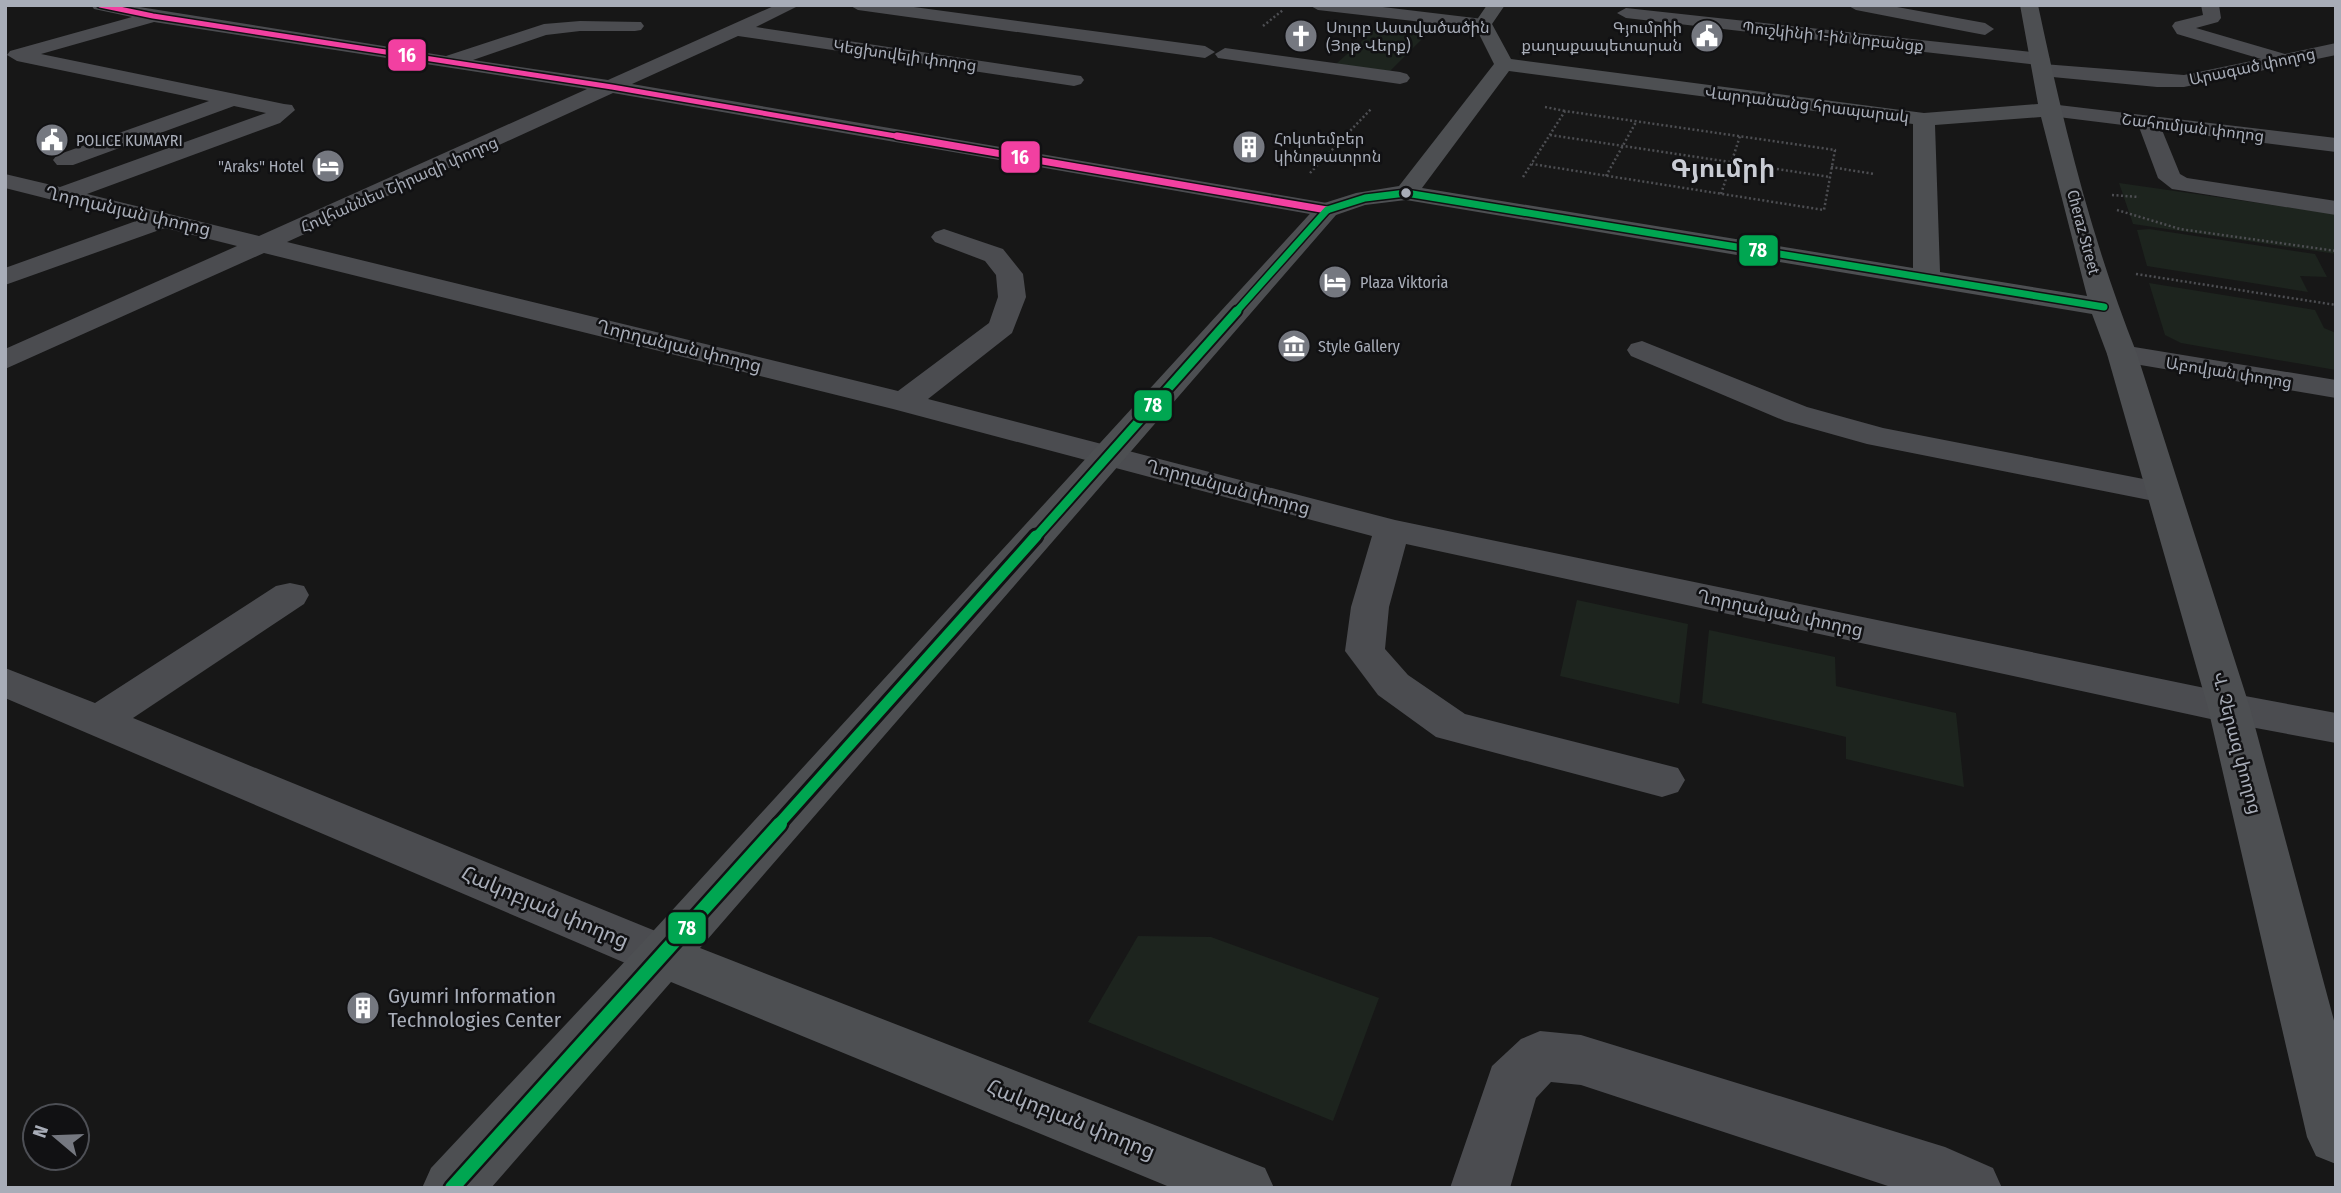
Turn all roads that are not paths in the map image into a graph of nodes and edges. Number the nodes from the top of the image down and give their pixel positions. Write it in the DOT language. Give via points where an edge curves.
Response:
graph roads {
  1 [pos="100,5"];
  2 [pos="190,5"];
  3 [pos="791,5"];
  4 [pos="858,5"];
  5 [pos="1318,5"];
  6 [pos="1464,5"];
  7 [pos="1856,5"];
  8 [pos="2029,5"];
  9 [pos="2210,5"];
  10 [pos="1626,13"];
  11 [pos="1489,15"];
  12 [pos="153,16"];
  13 [pos="635,26"];
  14 [pos="737,30"];
  15 [pos="2036,34"];
  16 [pos="2336,49"];
  17 [pos="11,56"];
  18 [pos="2283,60"];
  19 [pos="447,61"];
  20 [pos="1504,64"];
  21 [pos="2041,64"];
  22 [pos="1400,78"];
  23 [pos="1074,80"];
  24 [pos="612,87"];
  25 [pos="235,99"];
  26 [pos="2050,110"];
  27 [pos="1924,119"];
  28 [pos="2147,121"];
  29 [pos="2336,145"];
  30 [pos="65,160"];
  31 [pos="5,181"];
  32 [pos="1406,193"];
  33 [pos="62,195"];
  34 [pos="2336,208"];
  35 [pos="1326,210"];
  36 [pos="165,219"];
  37 [pos="944,237"];
  38 [pos="267,244"];
  39 [pos="5,277"];
  40 [pos="1927,277"];
  41 [pos="2104,307"];
  42 [pos="1642,350"];
  43 [pos="2122,354"];
  44 [pos="5,360"];
  45 [pos="2336,389"];
  46 [pos="904,402"];
  47 [pos="1107,456"];
  48 [pos="2164,493"];
  49 [pos="1392,530"];
  50 [pos="290,595"];
  51 [pos="5,682"];
  52 [pos="2229,708"];
  53 [pos="98,721"];
  54 [pos="2336,728"];
  55 [pos="1662,780"];
  56 [pos="662,956"];
  57 [pos="2336,1136"];
  58 [pos="452,1188"];
  59 [pos="1244,1188"];
  60 [pos="1480,1188"];
  61 [pos="1972,1188"];
  1 -- 12 [label="street"];
  2 -- 12 [label="street"];
  3 -- 14 [label="street, Հովհաննես Շիրազի փողոց"];
  4 -- 22 [label="street"];
  5 -- 11 [label="street"];
  6 -- 11 [label="street"];
  7 -- 15 [label="street" via="1947,24"];
  8 -- 15 [label="main road, Cheraz Street"];
  9 -- 18 [label="street" via="2212,18 2181,26 2184,30"];
  10 -- 21 [label="street, Պուշկինի 1-ին նրբանցք"];
  11 -- 20 [label="main road"];
  12 -- 17 [label="street"];
  12 -- 19 [label="street"];
  13 -- 19 [label="street" via="544,30"];
  14 -- 23 [label="street, Կեցխովելի փողոց"];
  14 -- 24 [label="street, Հովհաննես Շիրազի փողոց"];
  15 -- 21 [label="main road, Cheraz Street"];
  16 -- 18 [label="street, Արագած փողոց"];
  17 -- 25 [label="street"];
  18 -- 21 [label="street, Արագած փողոց" via="2184,81 2157,82"];
  19 -- 24 [label="street"];
  20 -- 27 [label="main road, Վարդանանց հրապարակ"];
  20 -- 32 [label="main road"];
  21 -- 26 [label="main road, Cheraz Street"];
  24 -- 35 [label="street"];
  24 -- 38 [label="street, Հովհաննես Շիրազի փողոց"];
  25 -- 30 [label="street"];
  25 -- 33 [label="street" via="284,110"];
  26 -- 27 [label="main road"];
  26 -- 28 [label="street, Շահումյան փողոց"];
  26 -- 41 [label="main road, Cheraz Street"];
  27 -- 40 [label="main road, Վարդանանց հրապարակ"];
  28 -- 29 [label="street, Շահումյան փողոց"];
  28 -- 34 [label="street" via="2170,178 2180,184"];
  31 -- 33 [label="street, Ղորղանյան փողոց"];
  32 -- 35 [label="main road" via="1370,196"];
  32 -- 40 [label="main road"];
  33 -- 36 [label="street, Ղորղանյան փողոց"];
  35 -- 47 [label="main road"];
  36 -- 38 [label="street, Ղորղանյան փողոց"];
  36 -- 39 [label="street"];
  37 -- 46 [label="street" via="994,255 1009,274 1012,297 1002,327"];
  38 -- 44 [label="street, Հովհաննես Շիրազի փողոց"];
  38 -- 46 [label="street, Ղորղանյան փողոց"];
  40 -- 41 [label="main road"];
  41 -- 43 [label="main road, Cheraz Street"];
  42 -- 48 [label="street" via="1796,415 1879,437"];
  43 -- 45 [label="street, Աբովյան փողոց"];
  43 -- 48 [label="main road, Վ. Չերազ փողոց"];
  46 -- 47 [label="street, Ղորղանյան փողոց"];
  47 -- 49 [label="street, Ղորղանյան փողոց"];
  47 -- 56 [label="main road"];
  48 -- 52 [label="main road, Վ. Չերազ փողոց"];
  49 -- 52 [label="street, Ղորղանյան փողոց"];
  49 -- 55 [label="street" via="1370,607 1365,651 1393,685 1451,726"];
  50 -- 53 [label="street"];
  51 -- 53 [label="street, Հակոբյան փողոց"];
  52 -- 54 [label="street, Ղորղանյան փողոց"];
  52 -- 57 [label="main road, Վ. Չերազ փողոց"];
  53 -- 56 [label="street, Հակոբյան փողոց"];
  56 -- 58 [label="main road"];
  56 -- 59 [label="main road, Հակոբյան փողոց"];
  60 -- 61 [label="street" via="1512,1084 1540,1056 1581,1060"];
}
